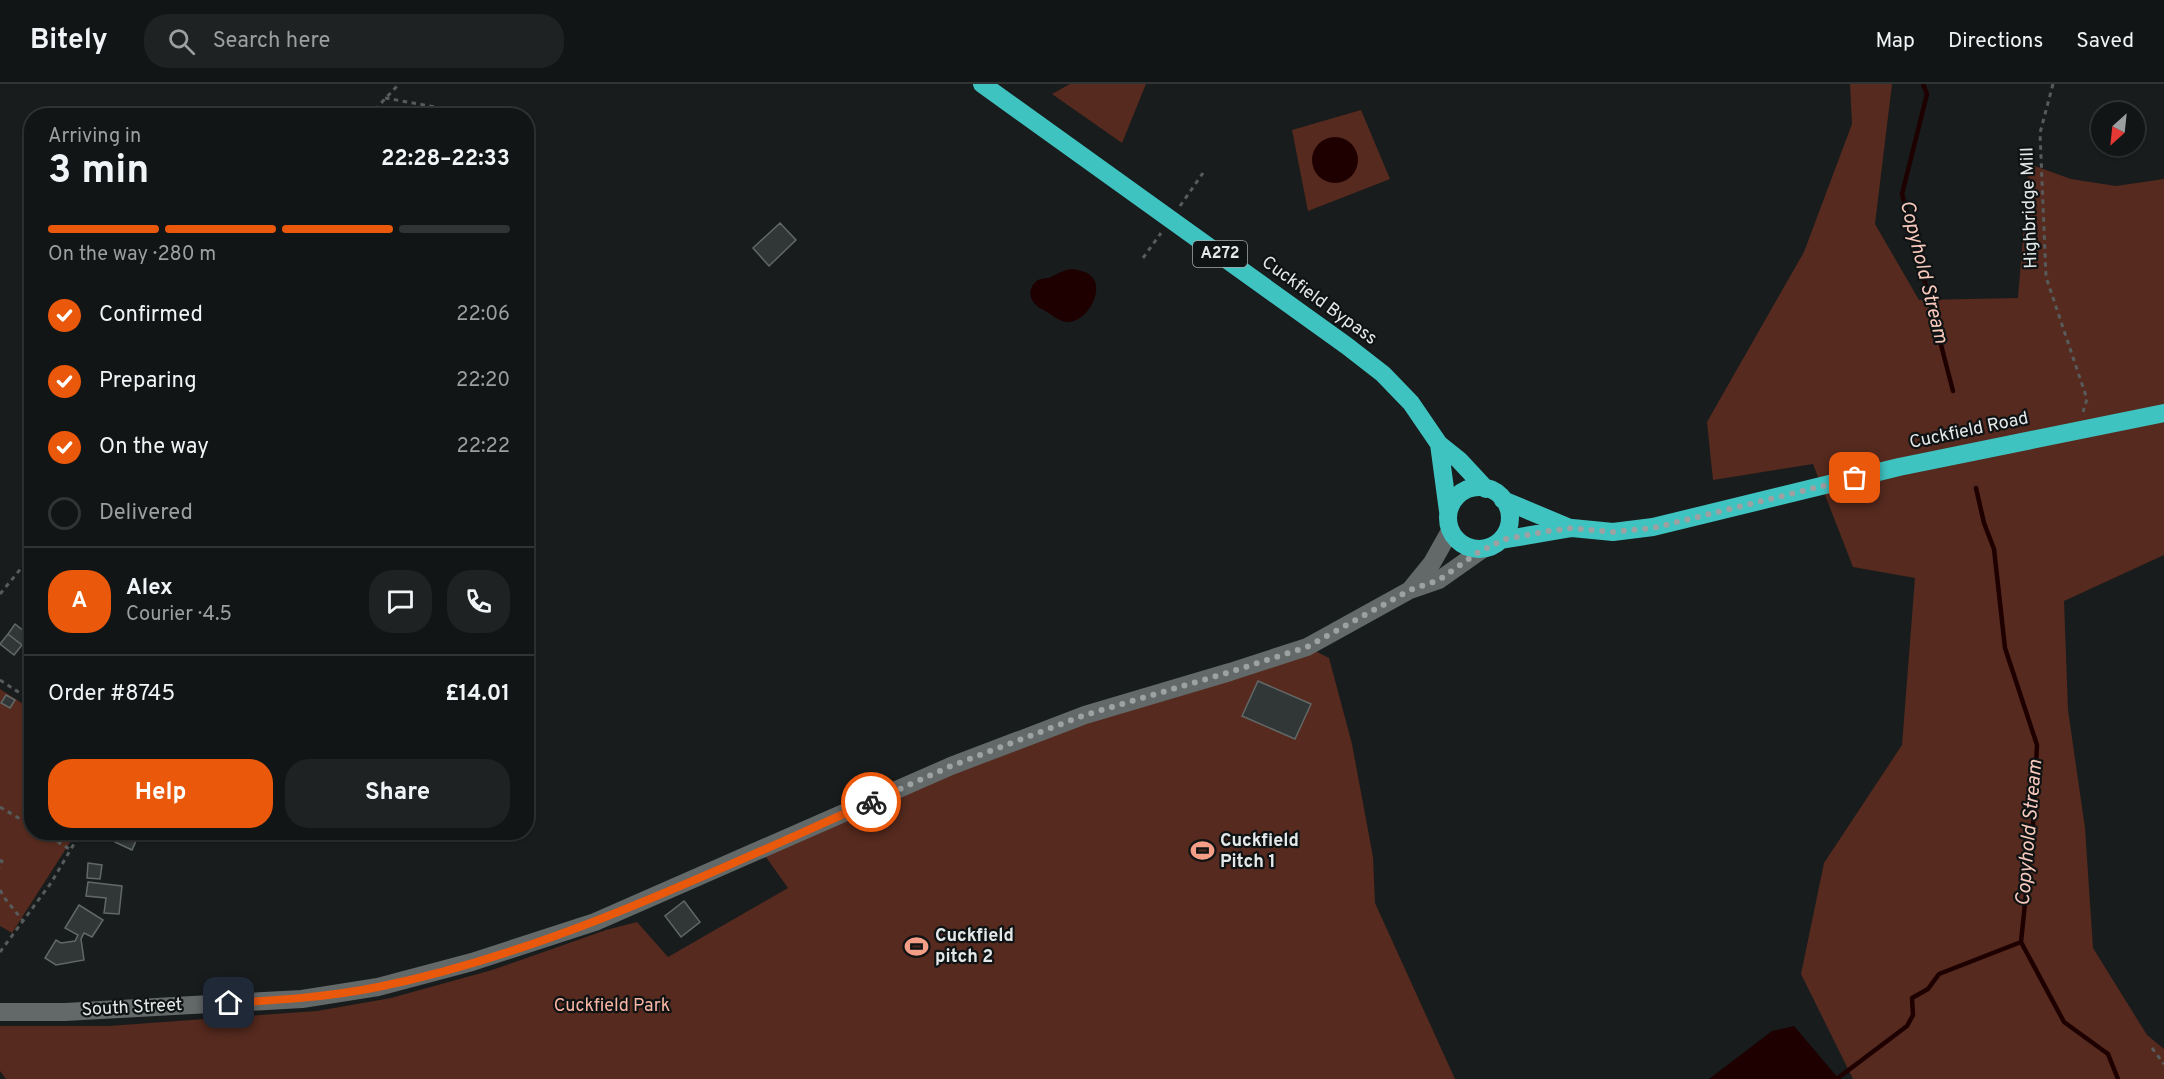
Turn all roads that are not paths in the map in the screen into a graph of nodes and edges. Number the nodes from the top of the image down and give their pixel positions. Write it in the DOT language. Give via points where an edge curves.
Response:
graph roads {
  1 [pos="982,84"];
  2 [pos="2164,413"];
  3 [pos="1438,444"];
  4 [pos="1486,489"];
  5 [pos="1503,500"];
  6 [pos="1448,511"];
  7 [pos="1572,528"];
  8 [pos="1450,531"];
  9 [pos="1501,540"];
  10 [pos="1483,549"];
  11 [pos="1410,590"];
  12 [pos="0,1012"];
  1 -- 3 [label="highway, Cuckfield Bypass / A272" via="1374,367 1411,403"];
  2 -- 7 [label="highway, Cuckfield Road" via="1899,467 1653,528 1612,532"];
  3 -- 4 [label="highway, Cuckfield Bypass / A272"];
  3 -- 6 [label="highway, Cuckfield Bypass / A272"];
  4 -- 5 [label="highway"];
  4 -- 6 [label="highway" via="1459,494"];
  5 -- 7 [label="highway, Cuckfield Road"];
  5 -- 9 [label="highway" via="1509,520"];
  6 -- 8 [label="highway"];
  7 -- 9 [label="highway, Cuckfield Road"];
  8 -- 10 [label="highway" via="1464,546"];
  8 -- 11 [label="main road, South Street" via="1438,555"];
  9 -- 10 [label="highway"];
  10 -- 11 [label="main road, South Street" via="1439,580"];
  11 -- 12 [label="main road, South Street" via="1307,647 1085,715 951,766 595,922 472,962 378,987 302,999"];
}
